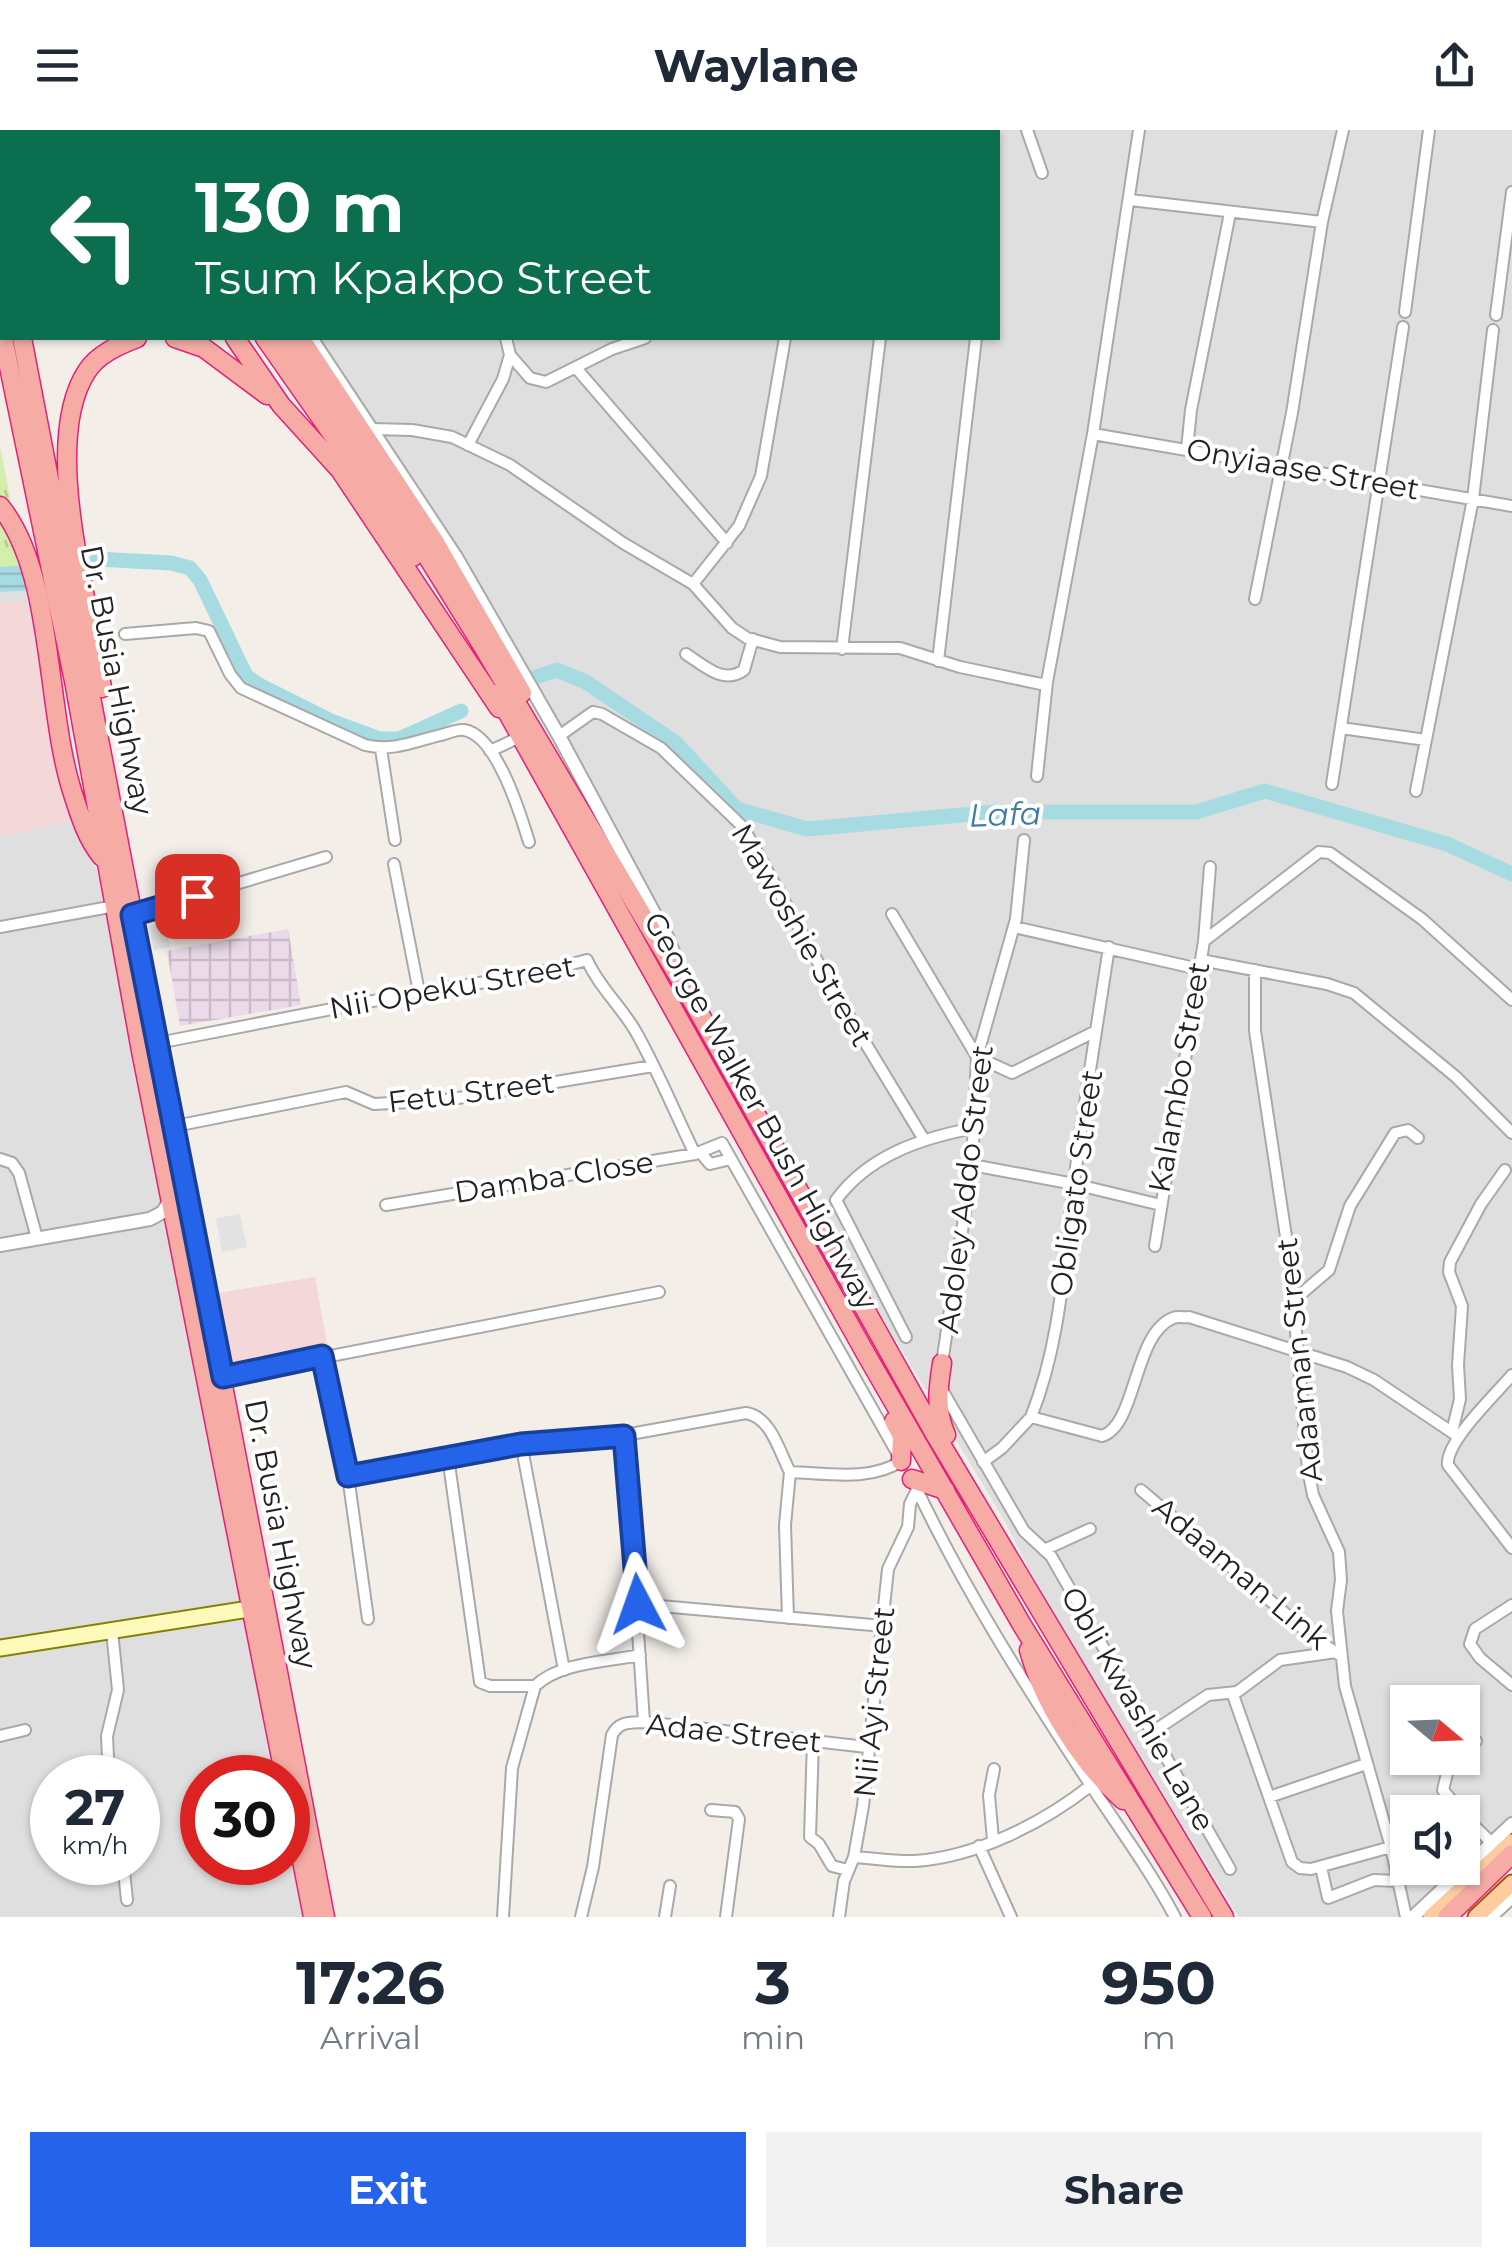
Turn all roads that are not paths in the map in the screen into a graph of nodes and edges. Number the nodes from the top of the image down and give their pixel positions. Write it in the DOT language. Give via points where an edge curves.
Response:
graph roads {
  1 [pos="1028,130"];
  2 [pos="1139,130"];
  3 [pos="1343,130"];
  4 [pos="1429,130"];
  5 [pos="1042,173"];
  6 [pos="1512,192"];
  7 [pos="1130,200"];
  8 [pos="1230,212"];
  9 [pos="1322,222"];
  10 [pos="1405,312"];
  11 [pos="1496,315"];
  12 [pos="1403,326"];
  13 [pos="1493,330"];
  14 [pos="4,340"];
  15 [pos="22,340"];
  16 [pos="31,340"];
  17 [pos="132,340"];
  18 [pos="181,340"];
  19 [pos="235,340"];
  20 [pos="267,340"];
  21 [pos="285,340"];
  22 [pos="301,340"];
  23 [pos="312,340"];
  24 [pos="506,340"];
  25 [pos="640,340"];
  26 [pos="785,340"];
  27 [pos="880,340"];
  28 [pos="976,340"];
  29 [pos="510,355"];
  30 [pos="576,368"];
  31 [pos="30,384"];
  32 [pos="281,405"];
  33 [pos="1093,434"];
  34 [pos="468,445"];
  35 [pos="1187,448"];
  36 [pos="366,449"];
  37 [pos="1282,466"];
  38 [pos="1381,482"];
  39 [pos="1472,499"];
  40 [pos="0,506"];
  41 [pos="1512,506"];
  42 [pos="728,542"];
  43 [pos="693,584"];
  44 [pos="1255,600"];
  45 [pos="126,634"];
  46 [pos="753,639"];
  47 [pos="842,649"];
  48 [pos="686,654"];
  49 [pos="938,661"];
  50 [pos="1047,682"];
  51 [pos="1341,728"];
  52 [pos="516,730"];
  53 [pos="558,736"];
  54 [pos="1426,740"];
  55 [pos="381,749"];
  56 [pos="490,751"];
  57 [pos="103,758"];
  58 [pos="1037,776"];
  59 [pos="1332,784"];
  60 [pos="1416,792"];
  61 [pos="394,840"];
  62 [pos="1024,840"];
  63 [pos="529,842"];
  64 [pos="326,858"];
  65 [pos="105,860"];
  66 [pos="394,864"];
  67 [pos="1210,867"];
  68 [pos="115,906"];
  69 [pos="892,914"];
  70 [pos="132,915"];
  71 [pos="0,926"];
  72 [pos="1014,927"];
  73 [pos="1204,941"];
  74 [pos="1109,947"];
  75 [pos="1200,964"];
  76 [pos="1254,970"];
  77 [pos="683,984"];
  78 [pos="419,992"];
  79 [pos="1512,1000"];
  80 [pos="1096,1031"];
  81 [pos="158,1043"];
  82 [pos="978,1057"];
  83 [pos="653,1066"];
  84 [pos="175,1126"];
  85 [pos="974,1128"];
  86 [pos="1512,1133"];
  87 [pos="922,1138"];
  88 [pos="1418,1138"];
  89 [pos="698,1153"];
  90 [pos="730,1158"];
  91 [pos="0,1160"];
  92 [pos="972,1165"];
  93 [pos="1506,1170"];
  94 [pos="1074,1184"];
  95 [pos="170,1198"];
  96 [pos="386,1205"];
  97 [pos="1161,1206"];
  98 [pos="37,1238"];
  99 [pos="0,1245"];
  100 [pos="1156,1246"];
  101 [pos="660,1292"];
  102 [pos="1294,1300"];
  103 [pos="906,1337"];
  104 [pos="1296,1349"];
  105 [pos="322,1356"];
  106 [pos="867,1356"];
  107 [pos="942,1363"];
  108 [pos="1512,1375"];
  109 [pos="904,1376"];
  110 [pos="223,1377"];
  111 [pos="939,1384"];
  112 [pos="1501,1388"];
  113 [pos="1512,1398"];
  114 [pos="1032,1417"];
  115 [pos="1456,1434"];
  116 [pos="624,1436"];
  117 [pos="521,1444"];
  118 [pos="448,1457"];
  119 [pos="901,1461"];
  120 [pos="984,1462"];
  121 [pos="790,1472"];
  122 [pos="348,1476"];
  123 [pos="915,1485"];
  124 [pos="945,1490"];
  125 [pos="1140,1490"];
  126 [pos="1090,1529"];
  127 [pos="1512,1548"];
  128 [pos="1044,1550"];
  129 [pos="1008,1556"];
  130 [pos="259,1603"];
  131 [pos="638,1604"];
  132 [pos="1512,1605"];
  133 [pos="788,1618"];
  134 [pos="368,1619"];
  135 [pos="882,1626"];
  136 [pos="112,1630"];
  137 [pos="0,1648"];
  138 [pos="1339,1654"];
  139 [pos="640,1655"];
  140 [pos="564,1670"];
  141 [pos="1512,1685"];
  142 [pos="535,1686"];
  143 [pos="1232,1695"];
  144 [pos="644,1722"];
  145 [pos="24,1730"];
  146 [pos="1151,1734"];
  147 [pos="0,1736"];
  148 [pos="814,1741"];
  149 [pos="868,1747"];
  150 [pos="108,1755"];
  151 [pos="282,1755"];
  152 [pos="1366,1764"];
  153 [pos="994,1769"];
  154 [pos="1090,1786"];
  155 [pos="1269,1797"];
  156 [pos="711,1810"];
  157 [pos="1512,1824"];
  158 [pos="1480,1831"];
  159 [pos="993,1840"];
  160 [pos="1512,1842"];
  161 [pos="1492,1843"];
  162 [pos="1390,1844"];
  163 [pos="979,1846"];
  164 [pos="1390,1847"];
  165 [pos="1512,1854"];
  166 [pos="854,1856"];
  167 [pos="1320,1867"];
  168 [pos="1230,1869"];
  169 [pos="848,1870"];
  170 [pos="1390,1881"];
  171 [pos="1512,1884"];
  172 [pos="125,1885"];
  173 [pos="306,1885"];
  174 [pos="1398,1885"];
  175 [pos="670,1886"];
  176 [pos="1512,1897"];
  177 [pos="127,1900"];
  178 [pos="312,1917"];
  179 [pos="326,1917"];
  180 [pos="503,1917"];
  181 [pos="580,1917"];
  182 [pos="665,1917"];
  183 [pos="726,1917"];
  184 [pos="839,1917"];
  185 [pos="1011,1917"];
  186 [pos="1176,1917"];
  187 [pos="1202,1917"];
  188 [pos="1224,1917"];
  189 [pos="1409,1917"];
  190 [pos="1431,1917"];
  191 [pos="1447,1917"];
  192 [pos="1476,1917"];
  193 [pos="1490,1917"];
  1 -- 5 [label="street"];
  2 -- 7 [label="street"];
  3 -- 9 [label="street"];
  4 -- 10 [label="street"];
  6 -- 11 [label="street"];
  7 -- 8 [label="street"];
  7 -- 33 [label="street"];
  8 -- 9 [label="street"];
  8 -- 35 [label="street"];
  9 -- 37 [label="street"];
  12 -- 38 [label="street"];
  13 -- 39 [label="street"];
  14 -- 65 [label="highway, Dr. Busia Highway"];
  15 -- 31 [label="highway, Dr. Busia Highway"];
  16 -- 31 [label="highway"];
  17 -- 57 [label="highway" via="87,370 72,404 66,449 102,687"];
  18 -- 32 [label="highway" via="204,348"];
  19 -- 32 [label="highway"];
  20 -- 36 [label="highway, George Walker Bush Highway"];
  21 -- 36 [label="highway, George Walker Bush Highway"];
  22 -- 36 [label="highway"];
  23 -- 36 [label="street, George Walker Bush Highway"];
  24 -- 29 [label="street"];
  25 -- 30 [label="street"];
  26 -- 42 [label="street" via="761,476"];
  27 -- 47 [label="street"];
  28 -- 49 [label="street"];
  29 -- 30 [label="street" via="538,382"];
  29 -- 34 [label="street"];
  30 -- 42 [label="street"];
  31 -- 57 [label="highway, Dr. Busia Highway"];
  32 -- 52 [label="highway" via="340,470"];
  33 -- 35 [label="street, Onyiaase Street"];
  33 -- 50 [label="street"];
  34 -- 36 [label="street" via="432,432"];
  34 -- 43 [label="street" via="510,465"];
  35 -- 37 [label="street, Onyiaase Street"];
  36 -- 52 [label="highway, George Walker Bush Highway"];
  36 -- 53 [label="street, George Walker Bush Highway" via="456,558"];
  36 -- 77 [label="highway, George Walker Bush Highway"];
  37 -- 38 [label="street, Onyiaase Street"];
  37 -- 44 [label="street"];
  38 -- 39 [label="street, Onyiaase Street"];
  38 -- 51 [label="street"];
  39 -- 41 [label="street, Onyiaase Street"];
  39 -- 54 [label="street"];
  40 -- 65 [label="highway" via="34,574 68,779 90,841"];
  42 -- 43 [label="street"];
  43 -- 46 [label="street" via="732,628"];
  45 -- 55 [label="street" via="209,631 242,688"];
  46 -- 47 [label="street"];
  46 -- 48 [label="street" via="744,670 730,677"];
  47 -- 49 [label="street" via="900,648"];
  49 -- 50 [label="street"];
  50 -- 58 [label="street"];
  51 -- 54 [label="street"];
  51 -- 59 [label="street"];
  52 -- 56 [label="street"];
  52 -- 106 [label="highway, George Walker Bush Highway"];
  53 -- 77 [label="street, George Walker Bush Highway" via="668,939"];
  53 -- 87 [label="street, Mawoshie Street" via="592,712 602,714 661,748 734,816"];
  54 -- 60 [label="street"];
  55 -- 56 [label="street" via="464,730"];
  55 -- 61 [label="street"];
  56 -- 63 [label="street" via="511,787"];
  57 -- 70 [label="highway, Dr. Busia Highway"];
  62 -- 72 [label="street, Adoley Addo Street"];
  64 -- 70 [label="street"];
  65 -- 68 [label="highway, Dr. Busia Highway"];
  66 -- 78 [label="street"];
  67 -- 73 [label="street, Kalambo Street"];
  68 -- 71 [label="street"];
  68 -- 95 [label="highway, Dr. Busia Highway"];
  69 -- 82 [label="street"];
  70 -- 81 [label="highway, Dr. Busia Highway"];
  72 -- 74 [label="street"];
  72 -- 82 [label="street, Adoley Addo Street"];
  73 -- 75 [label="street, Kalambo Street"];
  73 -- 79 [label="street, Kalambo Street" via="1319,852 1330,853 1422,919"];
  74 -- 75 [label="street"];
  74 -- 80 [label="street, Obligato Street"];
  75 -- 76 [label="street"];
  75 -- 97 [label="street, Kalambo Street"];
  76 -- 86 [label="street" via="1354,993"];
  76 -- 102 [label="street, Adaaman Street" via="1255,1031"];
  77 -- 109 [label="highway, George Walker Bush Highway"];
  78 -- 81 [label="street, Nii Opeku Street"];
  78 -- 83 [label="street, Nii Opeku Street" via="587,960"];
  80 -- 82 [label="street" via="1012,1073"];
  80 -- 94 [label="street, Obligato Street"];
  81 -- 84 [label="highway, Dr. Busia Highway"];
  82 -- 85 [label="street, Adoley Addo Street"];
  83 -- 84 [label="street, Fetu Street" via="446,1100 374,1104 346,1092"];
  83 -- 89 [label="street, Nii Opeku Street"];
  84 -- 110 [label="highway, Dr. Busia Highway"];
  85 -- 87 [label="street"];
  85 -- 92 [label="street, Adoley Addo Street"];
  87 -- 103 [label="street" via="870,1166 836,1200"];
  88 -- 102 [label="street" via="1408,1130 1395,1133 1350,1206 1329,1270"];
  89 -- 90 [label="street" via="710,1164"];
  89 -- 90 [label="street, Damba Close" via="722,1143"];
  89 -- 96 [label="street, Damba Close"];
  90 -- 119 [label="street"];
  91 -- 98 [label="street" via="12,1162 19,1173"];
  92 -- 94 [label="street, Kalambo Street"];
  92 -- 107 [label="street, Adoley Addo Street"];
  93 -- 115 [label="street" via="1450,1262 1462,1306"];
  94 -- 97 [label="street, Kalambo Street"];
  94 -- 114 [label="street, Obligato Street" via="1063,1287"];
  95 -- 98 [label="street" via="150,1218"];
  95 -- 130 [label="highway, Dr. Busia Highway"];
  97 -- 100 [label="street"];
  98 -- 99 [label="street"];
  101 -- 105 [label="street"];
  102 -- 104 [label="street, Adaaman Street"];
  104 -- 114 [label="street" via="1173,1318 1157,1332 1109,1434"];
  104 -- 115 [label="street" via="1374,1380"];
  104 -- 138 [label="street, Adaaman Street" via="1313,1495 1342,1564"];
  105 -- 110 [label="street"];
  105 -- 122 [label="street"];
  106 -- 119 [label="highway" via="872,1382 902,1436"];
  106 -- 124 [label="highway, George Walker Bush Highway"];
  107 -- 109 [label="highway" via="928,1374"];
  107 -- 111 [label="highway"];
  108 -- 112 [label="street"];
  109 -- 129 [label="highway, George Walker Bush Highway"];
  110 -- 130 [label="highway, Dr. Busia Highway"];
  111 -- 120 [label="street"];
  111 -- 129 [label="highway" via="944,1431"];
  112 -- 113 [label="street"];
  112 -- 115 [label="street"];
  114 -- 120 [label="street"];
  115 -- 127 [label="street" via="1448,1466"];
  116 -- 117 [label="street"];
  116 -- 121 [label="street" via="758,1415"];
  116 -- 131 [label="street"];
  117 -- 118 [label="street"];
  117 -- 140 [label="street"];
  118 -- 122 [label="street"];
  118 -- 142 [label="street" via="477,1678 484,1685"];
  119 -- 121 [label="street" via="873,1473"];
  119 -- 123 [label="street"];
  120 -- 128 [label="street" via="1024,1531"];
  121 -- 133 [label="street"];
  122 -- 134 [label="street"];
  123 -- 124 [label="highway"];
  123 -- 135 [label="street, Nii Ayi Street" via="908,1527 888,1569"];
  123 -- 154 [label="street" via="1002,1648"];
  124 -- 187 [label="highway, George Walker Bush Highway"];
  125 -- 138 [label="street, Adaaman Link"];
  126 -- 128 [label="street"];
  128 -- 146 [label="street, Obli Kwashie Lane"];
  129 -- 188 [label="highway, George Walker Bush Highway"];
  130 -- 136 [label="main road"];
  130 -- 151 [label="highway, Dr. Busia Highway"];
  130 -- 179 [label="highway, Dr. Busia Highway"];
  131 -- 133 [label="street"];
  131 -- 139 [label="street"];
  132 -- 141 [label="street" via="1475,1629 1470,1644"];
  133 -- 135 [label="street"];
  135 -- 149 [label="street, Nii Ayi Street"];
  136 -- 137 [label="main road"];
  136 -- 150 [label="street" via="118,1690"];
  138 -- 143 [label="street" via="1280,1660"];
  138 -- 152 [label="street, Adaaman Street"];
  139 -- 140 [label="street"];
  139 -- 144 [label="street"];
  140 -- 142 [label="street"];
  142 -- 180 [label="street" via="512,1768"];
  143 -- 146 [label="street" via="1208,1695"];
  143 -- 155 [label="street"];
  144 -- 148 [label="street, Adae Street"];
  144 -- 181 [label="street, Adae Street" via="624,1723 612,1734"];
  145 -- 147 [label="street"];
  146 -- 168 [label="street, Obli Kwashie Lane"];
  148 -- 149 [label="street, Adae Street"];
  148 -- 169 [label="street" via="810,1837 832,1866"];
  149 -- 166 [label="street, Nii Ayi Street"];
  152 -- 155 [label="street"];
  152 -- 162 [label="street, Adaaman Street"];
  153 -- 159 [label="street"];
  154 -- 159 [label="street" via="1068,1804"];
  154 -- 186 [label="street" via="1149,1866"];
  155 -- 167 [label="street" via="1292,1862"];
  156 -- 183 [label="street" via="735,1812 739,1819"];
  157 -- 161 [label="street"];
  158 -- 161 [label="street"];
  159 -- 163 [label="street"];
  160 -- 190 [label="main road"];
  161 -- 189 [label="street"];
  163 -- 166 [label="street" via="911,1862"];
  163 -- 185 [label="street"];
  164 -- 167 [label="street"];
  165 -- 191 [label="highway"];
  166 -- 169 [label="street, Nii Ayi Street"];
  167 -- 170 [label="street" via="1328,1898"];
  169 -- 184 [label="street, Nii Ayi Street"];
  171 -- 192 [label="main road"];
  172 -- 177 [label="street"];
  173 -- 178 [label="highway"];
  174 -- 189 [label="street, Adaaman Street"];
  175 -- 182 [label="street"];
  176 -- 193 [label="street"];
}
